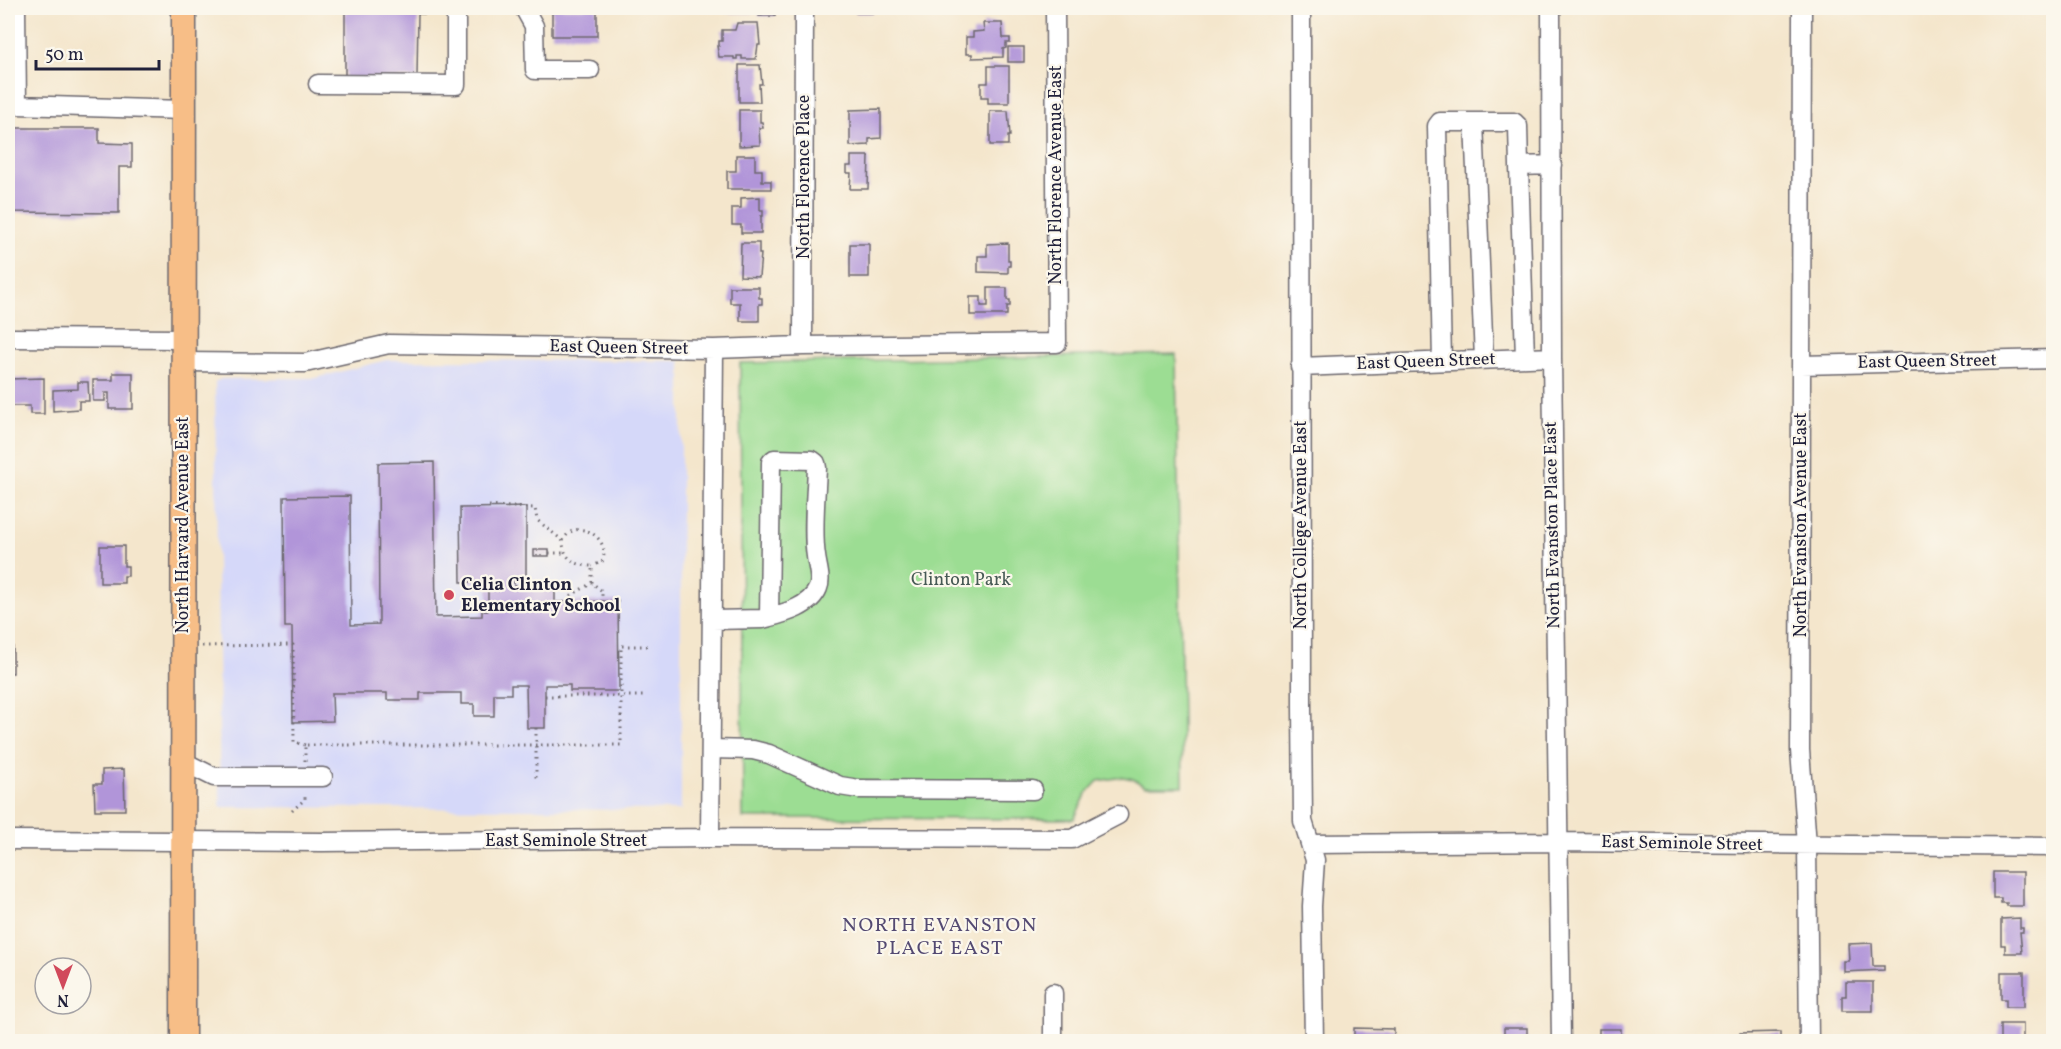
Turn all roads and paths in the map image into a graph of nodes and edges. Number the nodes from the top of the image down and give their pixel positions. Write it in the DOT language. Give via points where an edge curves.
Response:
graph roads {
  1 [pos="16,8"];
  2 [pos="184,8"];
  3 [pos="456,8"];
  4 [pos="524,8"];
  5 [pos="804,8"];
  6 [pos="1055,8"];
  7 [pos="1301,8"];
  8 [pos="1551,8"];
  9 [pos="1802,8"];
  10 [pos="590,70"];
  11 [pos="318,84"];
  12 [pos="184,110"];
  13 [pos="1474,122"];
  14 [pos="1552,165"];
  15 [pos="1519,166"];
  16 [pos="8,338"];
  17 [pos="1057,343"];
  18 [pos="803,346"];
  19 [pos="714,349"];
  20 [pos="183,351"];
  21 [pos="1552,357"];
  22 [pos="1525,358"];
  23 [pos="1484,359"];
  24 [pos="2054,359"];
  25 [pos="1442,361"];
  26 [pos="1801,365"];
  27 [pos="1300,367"];
  28 [pos="489,506"];
  29 [pos="563,541"];
  30 [pos="549,553"];
  31 [pos="564,554"];
  32 [pos="592,566"];
  33 [pos="592,583"];
  34 [pos="602,601"];
  35 [pos="570,602"];
  36 [pos="769,617"];
  37 [pos="712,620"];
  38 [pos="201,646"];
  39 [pos="647,646"];
  40 [pos="545,696"];
  41 [pos="621,696"];
  42 [pos="647,696"];
  43 [pos="536,728"];
  44 [pos="305,745"];
  45 [pos="536,745"];
  46 [pos="711,749"];
  47 [pos="184,762"];
  48 [pos="305,777"];
  49 [pos="323,777"];
  50 [pos="536,781"];
  51 [pos="1033,790"];
  52 [pos="292,811"];
  53 [pos="1118,815"];
  54 [pos="710,838"];
  55 [pos="8,840"];
  56 [pos="184,841"];
  57 [pos="1557,842"];
  58 [pos="1310,844"];
  59 [pos="1807,845"];
  60 [pos="2054,847"];
  61 [pos="1053,993"];
  62 [pos="183,1041"];
  63 [pos="1053,1041"];
  64 [pos="1314,1041"];
  65 [pos="1560,1041"];
  66 [pos="1809,1041"];
  1 -- 12 [label="street" via="17,105"];
  2 -- 12 [label="main road, North Harvard Avenue East"];
  3 -- 11 [label="street" via="456,84"];
  4 -- 10 [label="street" via="534,26 535,70"];
  5 -- 18 [label="street, North Florence Place"];
  6 -- 17 [label="street, North Florence Avenue East"];
  7 -- 27 [label="street, North College Avenue East"];
  8 -- 14 [label="street, North Evanston Place East"];
  9 -- 26 [label="street, North Evanston Avenue East"];
  12 -- 20 [label="main road, North Harvard Avenue East"];
  13 -- 15 [label="street" via="1514,122 1518,126"];
  13 -- 23 [label="street"];
  13 -- 25 [label="street" via="1440,122 1437,126"];
  14 -- 15 [label="street"];
  14 -- 21 [label="street, North Evanston Place East"];
  15 -- 22 [label="street"];
  16 -- 20 [label="street, East Queen Street"];
  17 -- 18 [label="street, East Queen Street"];
  18 -- 19 [label="street, East Queen Street"];
  19 -- 20 [label="street, East Queen Street" via="389,344 305,363"];
  19 -- 37 [label="street"];
  20 -- 47 [label="main road, North Harvard Avenue East"];
  21 -- 22 [label="street, East Queen Street"];
  21 -- 57 [label="street, North Evanston Place East"];
  22 -- 23 [label="street, East Queen Street"];
  23 -- 25 [label="street, East Queen Street"];
  24 -- 26 [label="street, East Queen Street"];
  25 -- 27 [label="street, East Queen Street"];
  26 -- 59 [label="street, North Evanston Avenue East" via="1800,750"];
  27 -- 58 [label="street, North College Avenue East" via="1303,820"];
  28 -- 29 [label="path" via="532,506 537,520"];
  29 -- 31 [label="path"];
  29 -- 32 [label="path" via="567,533 577,529 597,537 605,556"];
  30 -- 31 [label="path"];
  31 -- 32 [label="path" via="584,566"];
  32 -- 33 [label="path"];
  33 -- 34 [label="path" via="602,591"];
  33 -- 35 [label="path" via="570,596"];
  36 -- 36 [label="street" via="811,599 819,587 815,554 817,468 812,460 774,459 770,467"];
  36 -- 37 [label="street"];
  37 -- 46 [label="street"];
  38 -- 44 [label="path" via="292,645 294,742"];
  39 -- 41 [label="path" via="621,646"];
  40 -- 41 [label="path"];
  41 -- 42 [label="path"];
  41 -- 45 [label="path" via="621,745"];
  43 -- 45 [label="path"];
  44 -- 45 [label="path"];
  44 -- 48 [label="path"];
  45 -- 50 [label="path"];
  46 -- 51 [label="street" via="769,754 840,786 859,789"];
  46 -- 54 [label="street"];
  47 -- 48 [label="street" via="214,777"];
  47 -- 56 [label="main road, North Harvard Avenue East"];
  48 -- 49 [label="street"];
  48 -- 52 [label="path" via="305,800"];
  53 -- 54 [label="street, East Seminole Street" via="1072,839"];
  54 -- 56 [label="street, East Seminole Street"];
  55 -- 56 [label="street, East Seminole Street"];
  56 -- 62 [label="main road, North Harvard Avenue East"];
  57 -- 58 [label="street, East Seminole Street"];
  57 -- 59 [label="street, East Seminole Street"];
  57 -- 65 [label="street, North Evanston Place East"];
  58 -- 64 [label="street, North College Avenue East" via="1316,860 1312,906"];
  59 -- 60 [label="street, East Seminole Street"];
  59 -- 66 [label="street, North Evanston Avenue East"];
  61 -- 63 [label="street"];
}
